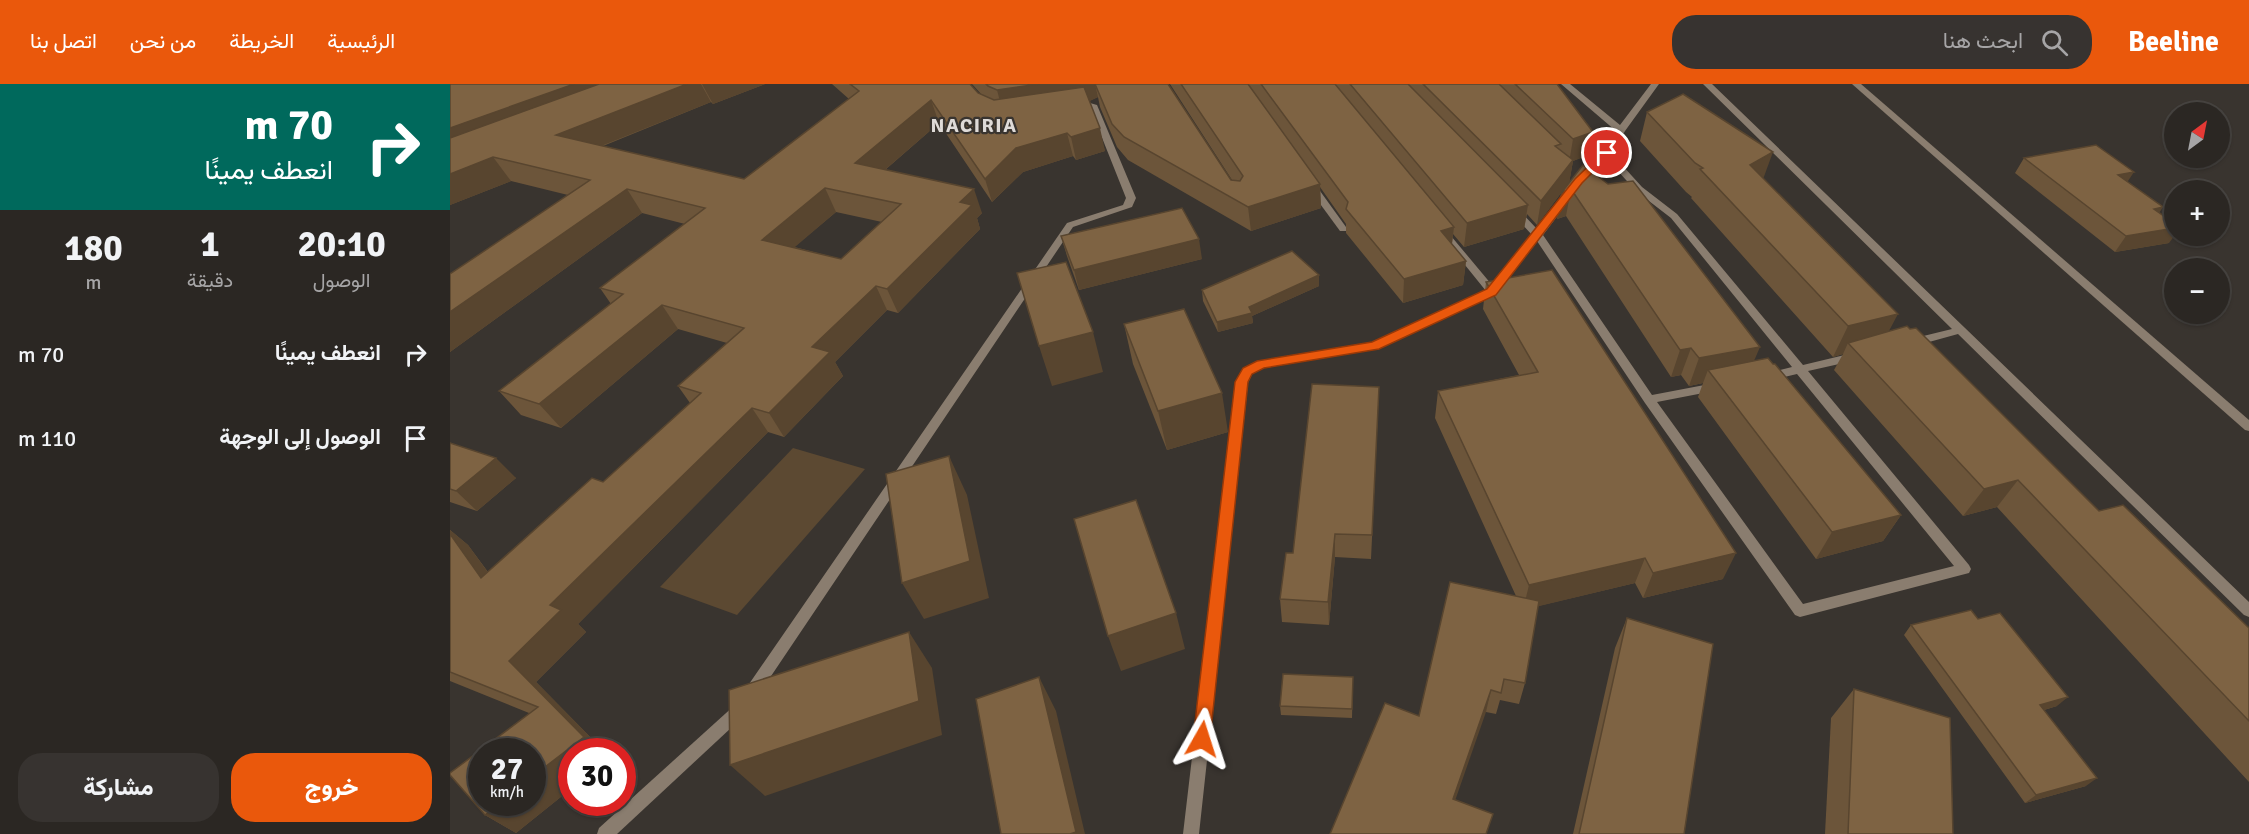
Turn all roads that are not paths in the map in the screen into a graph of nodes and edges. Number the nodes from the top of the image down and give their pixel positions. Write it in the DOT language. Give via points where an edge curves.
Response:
graph roads {
  1 [pos="1565,84"];
  2 [pos="1707,84"];
  3 [pos="1856,84"];
  4 [pos="1651,85"];
  5 [pos="1093,104"];
  6 [pos="1621,130"];
  7 [pos="1607,153"];
  8 [pos="1570,173"];
  9 [pos="1309,181"];
  10 [pos="1579,181"];
  11 [pos="1506,201"];
  12 [pos="1433,220"];
  13 [pos="1342,229"];
  14 [pos="1538,235"];
  15 [pos="1491,292"];
  16 [pos="1960,330"];
  17 [pos="1903,345"];
  18 [pos="1869,353"];
  19 [pos="1801,371"];
  20 [pos="1754,380"];
  21 [pos="1731,384"];
  22 [pos="1649,400"];
  23 [pos="2249,427"];
  24 [pos="2249,611"];
  25 [pos="605,834"];
  26 [pos="1191,834"];
  1 -- 6 [label="street"];
  2 -- 16 [label="street"];
  3 -- 23 [label="street"];
  4 -- 6 [label="street"];
  5 -- 25 [label="street" via="1131,198 1127,207 1070,225 738,714"];
  6 -- 7 [label="street"];
  7 -- 10 [label="street"];
  7 -- 19 [label="street" via="1639,189 1674,216"];
  8 -- 10 [label="street"];
  9 -- 13 [label="street"];
  10 -- 14 [label="street"];
  11 -- 14 [label="street"];
  12 -- 15 [label="street"];
  14 -- 15 [label="street"];
  14 -- 22 [label="street"];
  15 -- 26 [label="street" via="1375,346 1261,364 1248,371 1242,382"];
  16 -- 17 [label="street"];
  16 -- 24 [label="street"];
  18 -- 19 [label="street"];
  19 -- 20 [label="street"];
  19 -- 22 [label="street" via="1964,569 1800,610"];
  21 -- 22 [label="street"];
}
